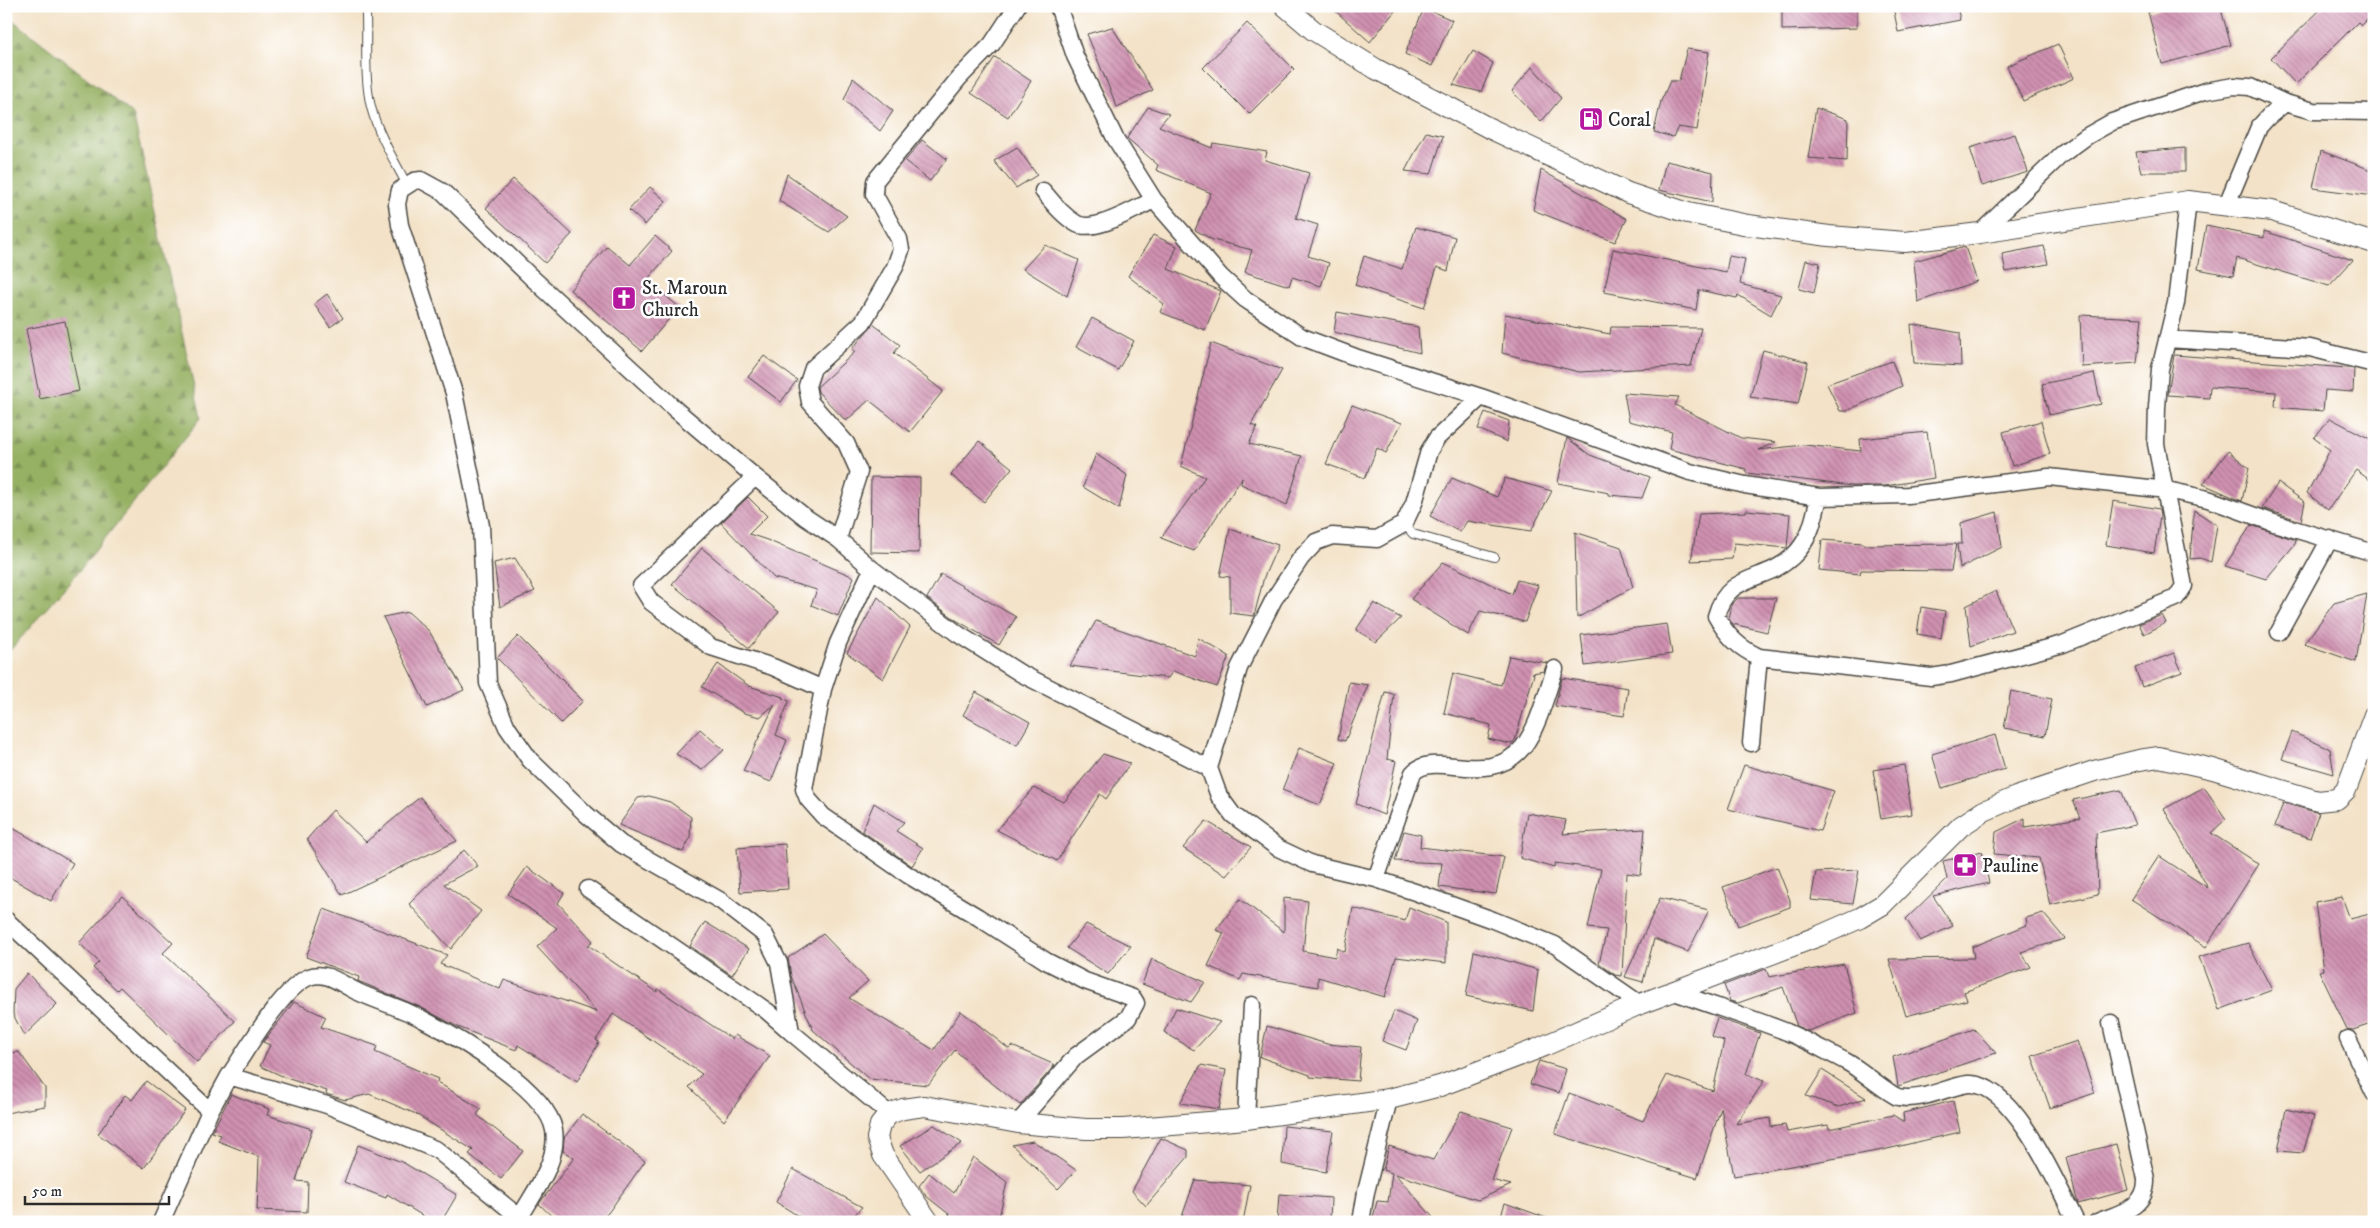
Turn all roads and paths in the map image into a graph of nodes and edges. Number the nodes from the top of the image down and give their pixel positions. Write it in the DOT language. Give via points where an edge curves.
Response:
graph roads {
  1 [pos="1017,6"];
  2 [pos="1058,6"];
  3 [pos="1285,6"];
  4 [pos="366,15"];
  5 [pos="2285,103"];
  6 [pos="2374,112"];
  7 [pos="407,185"];
  8 [pos="1044,191"];
  9 [pos="1154,200"];
  10 [pos="2188,201"];
  11 [pos="2227,204"];
  12 [pos="1980,233"];
  13 [pos="2374,243"];
  14 [pos="2167,339"];
  15 [pos="2374,364"];
  16 [pos="1481,397"];
  17 [pos="755,477"];
  18 [pos="2167,490"];
  19 [pos="1819,497"];
  20 [pos="1404,524"];
  21 [pos="2330,538"];
  22 [pos="838,539"];
  23 [pos="2374,553"];
  24 [pos="1494,557"];
  25 [pos="872,569"];
  26 [pos="2279,632"];
  27 [pos="1759,657"];
  28 [pos="1555,669"];
  29 [pos="823,689"];
  30 [pos="2374,715"];
  31 [pos="1751,743"];
  32 [pos="1209,768"];
  33 [pos="1376,879"];
  34 [pos="588,889"];
  35 [pos="6,920"];
  36 [pos="1672,991"];
  37 [pos="1640,1004"];
  38 [pos="1252,1005"];
  39 [pos="2111,1024"];
  40 [pos="791,1032"];
  41 [pos="2348,1039"];
  42 [pos="229,1076"];
  43 [pos="2374,1093"];
  44 [pos="1389,1099"];
  45 [pos="210,1111"];
  46 [pos="889,1114"];
  47 [pos="1246,1119"];
  48 [pos="1018,1123"];
  49 [pos="523,1219"];
  50 [pos="161,1222"];
  51 [pos="930,1222"];
  52 [pos="1361,1222"];
  53 [pos="2076,1222"];
  54 [pos="2097,1222"];
  1 -- 22 [label="street" via="992,44 874,181 874,194 900,239 901,250 895,267 863,322 814,368 807,386 810,402 846,443 859,472"];
  2 -- 9 [label="street" via="1074,56 1115,138"];
  3 -- 12 [label="street" via="1313,30 1376,69 1489,128 1628,193 1688,213 1829,236 1905,242"];
  4 -- 7 [label="lane" via="367,85 372,108 380,132"];
  5 -- 6 [label="street" via="2324,112"];
  5 -- 11 [label="street" via="2260,127"];
  5 -- 12 [label="street" via="2250,87 2234,86 2205,91 2112,122 2061,155"];
  7 -- 17 [label="street" via="421,180 443,192 661,397"];
  7 -- 40 [label="street" via="400,190 397,204 400,225 454,393 481,526 488,683 507,727 530,760 621,844 721,902 765,935 779,963"];
  8 -- 9 [label="street" via="1063,214 1087,227"];
  9 -- 16 [label="street" via="1245,300 1302,337"];
  10 -- 11 [label="street"];
  10 -- 12 [label="street"];
  10 -- 14 [label="street" via="2176,303"];
  11 -- 13 [label="street" via="2272,211"];
  14 -- 15 [label="street" via="2310,348"];
  14 -- 18 [label="street" via="2156,407 2156,444"];
  16 -- 19 [label="street" via="1690,472"];
  16 -- 20 [label="street" via="1436,438 1422,467 1414,502"];
  17 -- 22 [label="street"];
  17 -- 29 [label="street" via="641,586 651,602 711,647 773,667"];
  18 -- 19 [label="street" via="2049,477 1908,495"];
  18 -- 21 [label="street" via="2208,499 2274,523"];
  18 -- 27 [label="street" via="2184,586 2176,598 2136,615 2064,644 1931,677"];
  19 -- 27 [label="street" via="1806,540 1792,557 1735,587 1721,600 1716,616 1730,638"];
  20 -- 24 [label="lane" via="1413,534 1434,542"];
  20 -- 32 [label="street" via="1377,539 1332,536 1316,542 1301,558 1274,599 1239,668"];
  21 -- 23 [label="street"];
  21 -- 26 [label="street"];
  22 -- 25 [label="street"];
  25 -- 29 [label="street" via="838,643"];
  25 -- 32 [label="street" via="958,634 1020,673"];
  27 -- 31 [label="street"];
  28 -- 33 [label="street" via="1529,737 1506,762 1492,767 1466,768 1426,765 1413,774"];
  29 -- 48 [label="street" via="804,789 823,816 908,876 1046,961 1085,981 1133,998 1136,1003 1128,1018 1076,1056"];
  30 -- 36 [label="street" via="2346,790 2337,799 2318,801 2213,769 2159,758 2094,771 1984,811 1961,826 1882,905 1860,918"];
  32 -- 33 [label="street" via="1219,796 1257,834 1312,864"];
  33 -- 37 [label="street" via="1555,945"];
  34 -- 40 [label="street" via="767,1011"];
  35 -- 45 [label="street"];
  36 -- 37 [label="street"];
  36 -- 53 [label="street" via="1788,1032 1851,1064 1897,1096 1925,1096 1968,1084 1992,1090 2017,1116 2039,1147"];
  37 -- 44 [label="street" via="1537,1049 1457,1079"];
  38 -- 47 [label="street"];
  39 -- 54 [label="street" via="2146,1191 2142,1199 2129,1209"];
  40 -- 46 [label="street"];
  41 -- 43 [label="street"];
  42 -- 45 [label="street"];
  42 -- 49 [label="street" via="327,1105 438,1150"];
  42 -- 49 [label="street" via="298,982 312,976 331,977 357,992 423,1019 513,1076 546,1112 554,1130 554,1152"];
  44 -- 47 [label="street"];
  44 -- 52 [label="street"];
  45 -- 50 [label="street"];
  46 -- 48 [label="street" via="924,1106"];
  46 -- 51 [label="street" via="880,1125 877,1138 883,1155"];
  47 -- 48 [label="street" via="1123,1129"];
}
